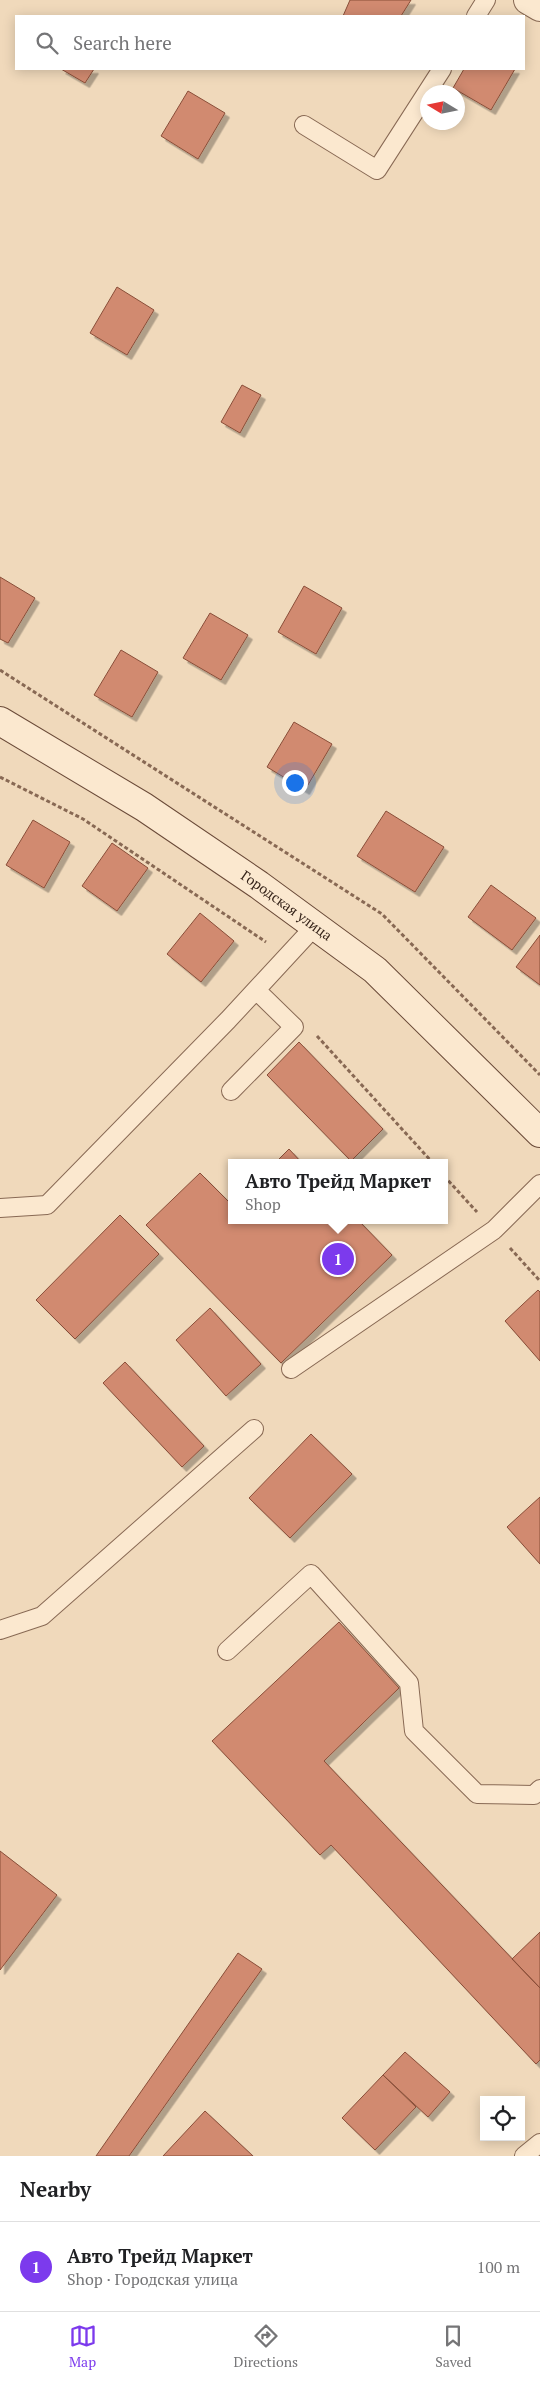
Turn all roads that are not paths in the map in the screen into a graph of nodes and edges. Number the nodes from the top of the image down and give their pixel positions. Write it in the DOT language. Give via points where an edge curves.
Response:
graph roads {
  1 [pos="486,0"];
  2 [pos="528,0"];
  3 [pos="540,7"];
  4 [pos="477,15"];
  5 [pos="441,70"];
  6 [pos="304,125"];
  7 [pos="0,721"];
  8 [pos="315,926"];
  9 [pos="261,985"];
  10 [pos="230,1091"];
  11 [pos="540,1133"];
  12 [pos="540,1184"];
  13 [pos="0,1208"];
  14 [pos="291,1369"];
  15 [pos="254,1429"];
  16 [pos="0,1630"];
  17 [pos="226,1651"];
  18 [pos="540,1789"];
  19 [pos="540,2143"];
  20 [pos="524,2156"];
  1 -- 4 [label="lane"];
  2 -- 3 [label="main road"];
  5 -- 6 [label="lane" via="377,170"];
  7 -- 8 [label="main road, Городская улица" via="144,807"];
  8 -- 9 [label="lane"];
  8 -- 11 [label="main road, Городская улица" via="374,970"];
  9 -- 10 [label="lane" via="294,1027"];
  9 -- 13 [label="lane" via="48,1205"];
  12 -- 14 [label="lane" via="494,1230"];
  15 -- 16 [label="lane" via="42,1616"];
  17 -- 18 [label="lane" via="311,1574 409,1683 414,1731 476,1794 534,1795"];
  19 -- 20 [label="lane"];
}
